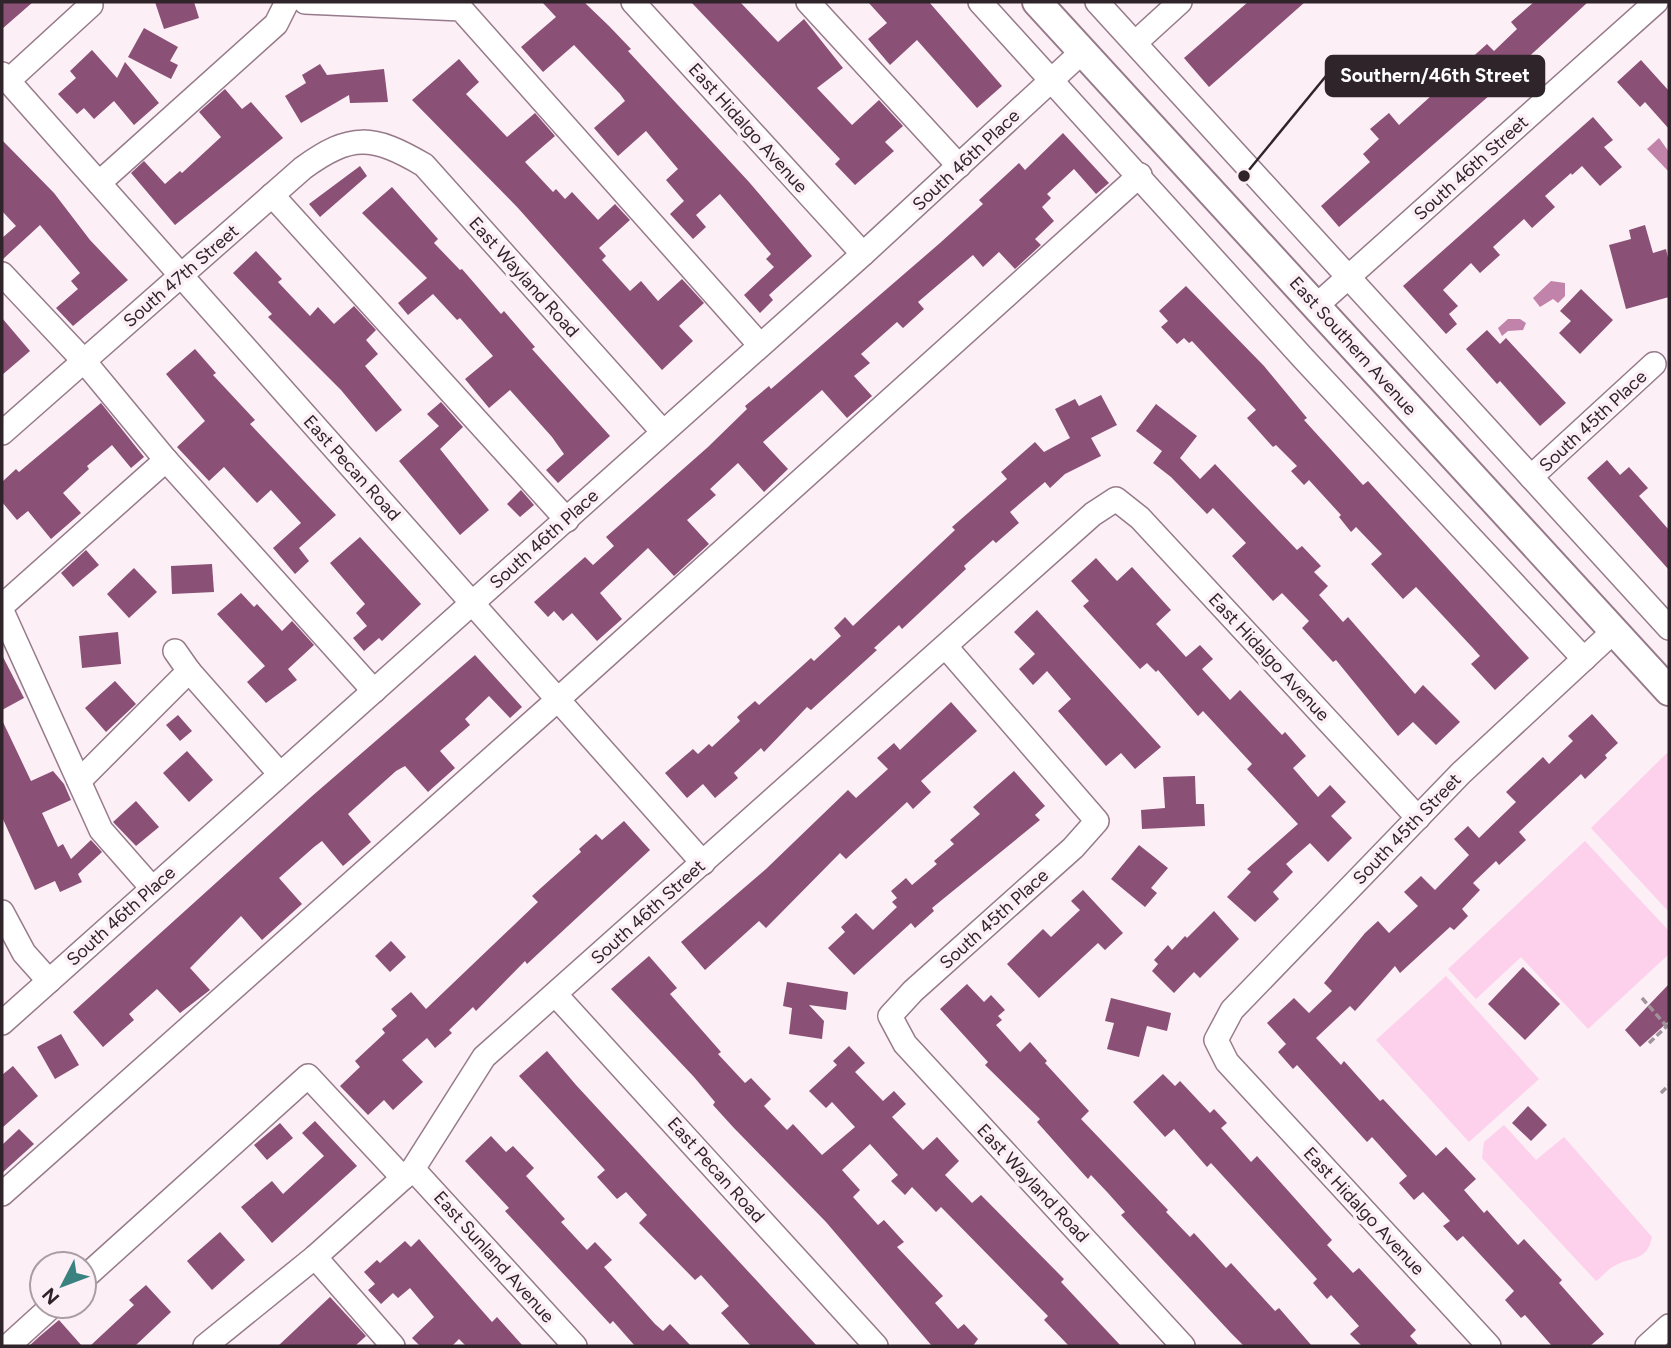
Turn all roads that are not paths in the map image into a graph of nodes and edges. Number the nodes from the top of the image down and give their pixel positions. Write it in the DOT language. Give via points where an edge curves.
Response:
graph roads {
  1 [pos="287,2"];
  2 [pos="306,2"];
  3 [pos="633,2"];
  4 [pos="808,2"];
  5 [pos="980,2"];
  6 [pos="1037,2"];
  7 [pos="1097,2"];
  8 [pos="1181,2"];
  9 [pos="91,5"];
  10 [pos="1660,8"];
  11 [pos="1135,43"];
  12 [pos="1083,51"];
  13 [pos="5,78"];
  14 [pos="1053,80"];
  15 [pos="371,140"];
  16 [pos="959,166"];
  17 [pos="1140,175"];
  18 [pos="99,183"];
  19 [pos="272,195"];
  20 [pos="863,254"];
  21 [pos="2,274"];
  22 [pos="182,276"];
  23 [pos="1348,278"];
  24 [pos="1316,306"];
  25 [pos="760,344"];
  26 [pos="84,361"];
  27 [pos="1654,364"];
  28 [pos="663,432"];
  29 [pos="2,433"];
  30 [pos="166,460"];
  31 [pos="1531,477"];
  32 [pos="1116,499"];
  33 [pos="567,520"];
  34 [pos="472,603"];
  35 [pos="2,608"];
  36 [pos="1669,628"];
  37 [pos="1614,631"];
  38 [pos="947,647"];
  39 [pos="175,650"];
  40 [pos="1584,659"];
  41 [pos="189,671"];
  42 [pos="374,691"];
  43 [pos="1669,691"];
  44 [pos="558,700"];
  45 [pos="280,774"];
  46 [pos="79,782"];
  47 [pos="1419,818"];
  48 [pos="703,863"];
  49 [pos="152,888"];
  50 [pos="2,912"];
  51 [pos="49,981"];
  52 [pos="555,994"];
  53 [pos="890,1016"];
  54 [pos="2,1023"];
  55 [pos="1216,1040"];
  56 [pos="408,1173"];
  57 [pos="2,1194"];
  58 [pos="315,1257"];
  59 [pos="98,1265"];
  60 [pos="37,1320"];
  61 [pos="1669,1326"];
  62 [pos="8,1346"];
  63 [pos="205,1346"];
  64 [pos="393,1346"];
  65 [pos="575,1346"];
  66 [pos="876,1346"];
  67 [pos="1183,1346"];
  68 [pos="1489,1346"];
  69 [pos="1647,1346"];
  1 -- 18 [label="street" via="276,24"];
  2 -- 25 [label="street" via="461,9"];
  3 -- 20 [label="street, East Hidalgo Avenue"];
  4 -- 16 [label="street"];
  5 -- 14 [label="street"];
  6 -- 12 [label="main road, East Southern Avenue"];
  7 -- 11 [label="street"];
  8 -- 11 [label="street"];
  9 -- 13 [label="street"];
  10 -- 23 [label="street, South 46th Street"];
  11 -- 23 [label="street"];
  12 -- 14 [label="street, South 46th Place"];
  12 -- 24 [label="main road, East Southern Avenue"];
  13 -- 18 [label="street, East Pecan Road"];
  14 -- 16 [label="street, South 46th Place"];
  14 -- 17 [label="street"];
  15 -- 19 [label="street, South 47th Street" via="326,151"];
  15 -- 28 [label="street, East Wayland Road" via="424,165"];
  16 -- 20 [label="street, South 46th Place"];
  17 -- 40 [label="street" via="1303,358"];
  17 -- 44 [label="street"];
  18 -- 22 [label="street, East Pecan Road"];
  19 -- 22 [label="street, South 47th Street"];
  19 -- 33 [label="street"];
  20 -- 25 [label="street, South 46th Place"];
  21 -- 26 [label="street"];
  22 -- 26 [label="street, South 47th Street"];
  22 -- 34 [label="street, East Pecan Road"];
  23 -- 24 [label="street, South 46th Street"];
  23 -- 31 [label="street"];
  24 -- 37 [label="main road, East Southern Avenue"];
  25 -- 28 [label="street, South 46th Place"];
  26 -- 29 [label="street, South 47th Street"];
  26 -- 30 [label="street"];
  27 -- 31 [label="street, South 45th Place"];
  28 -- 33 [label="street, South 46th Place"];
  30 -- 35 [label="street"];
  30 -- 42 [label="street"];
  31 -- 36 [label="street"];
  32 -- 38 [label="street, South 46th Street" via="1093,514"];
  32 -- 47 [label="street, East Hidalgo Avenue" via="1140,518"];
  33 -- 34 [label="street, South 46th Place"];
  34 -- 42 [label="street, South 46th Place"];
  34 -- 44 [label="street, East Pecan Road"];
  35 -- 46 [label="street"];
  37 -- 40 [label="street, South 45th Street"];
  37 -- 43 [label="main road, East Southern Avenue"];
  38 -- 48 [label="street, South 46th Street"];
  38 -- 53 [label="street, South 45th Place" via="1097,821"];
  39 -- 41 [label="street"];
  40 -- 47 [label="street, South 45th Street"];
  41 -- 45 [label="street"];
  41 -- 46 [label="street"];
  42 -- 45 [label="street, South 46th Place"];
  44 -- 48 [label="street, East Pecan Road"];
  44 -- 57 [label="street"];
  45 -- 49 [label="street, South 46th Place"];
  46 -- 49 [label="street" via="102,830"];
  47 -- 55 [label="street, South 45th Street" via="1232,1010"];
  48 -- 52 [label="street, South 46th Street"];
  49 -- 51 [label="street, South 46th Place"];
  50 -- 51 [label="street" via="24,953"];
  51 -- 54 [label="street, South 46th Place"];
  52 -- 56 [label="street, South 46th Street" via="484,1057"];
  52 -- 66 [label="street, East Pecan Road"];
  53 -- 67 [label="street, East Wayland Road" via="905,1044"];
  55 -- 68 [label="street, East Hidalgo Avenue" via="1227,1062"];
  56 -- 58 [label="street, South 46th Street"];
  56 -- 59 [label="street, East Sunland Avenue" via="308,1076"];
  56 -- 65 [label="street, East Sunland Avenue"];
  58 -- 63 [label="street, South 46th Street"];
  58 -- 64 [label="street"];
  60 -- 62 [label="street"];
  61 -- 69 [label="street"];
}
